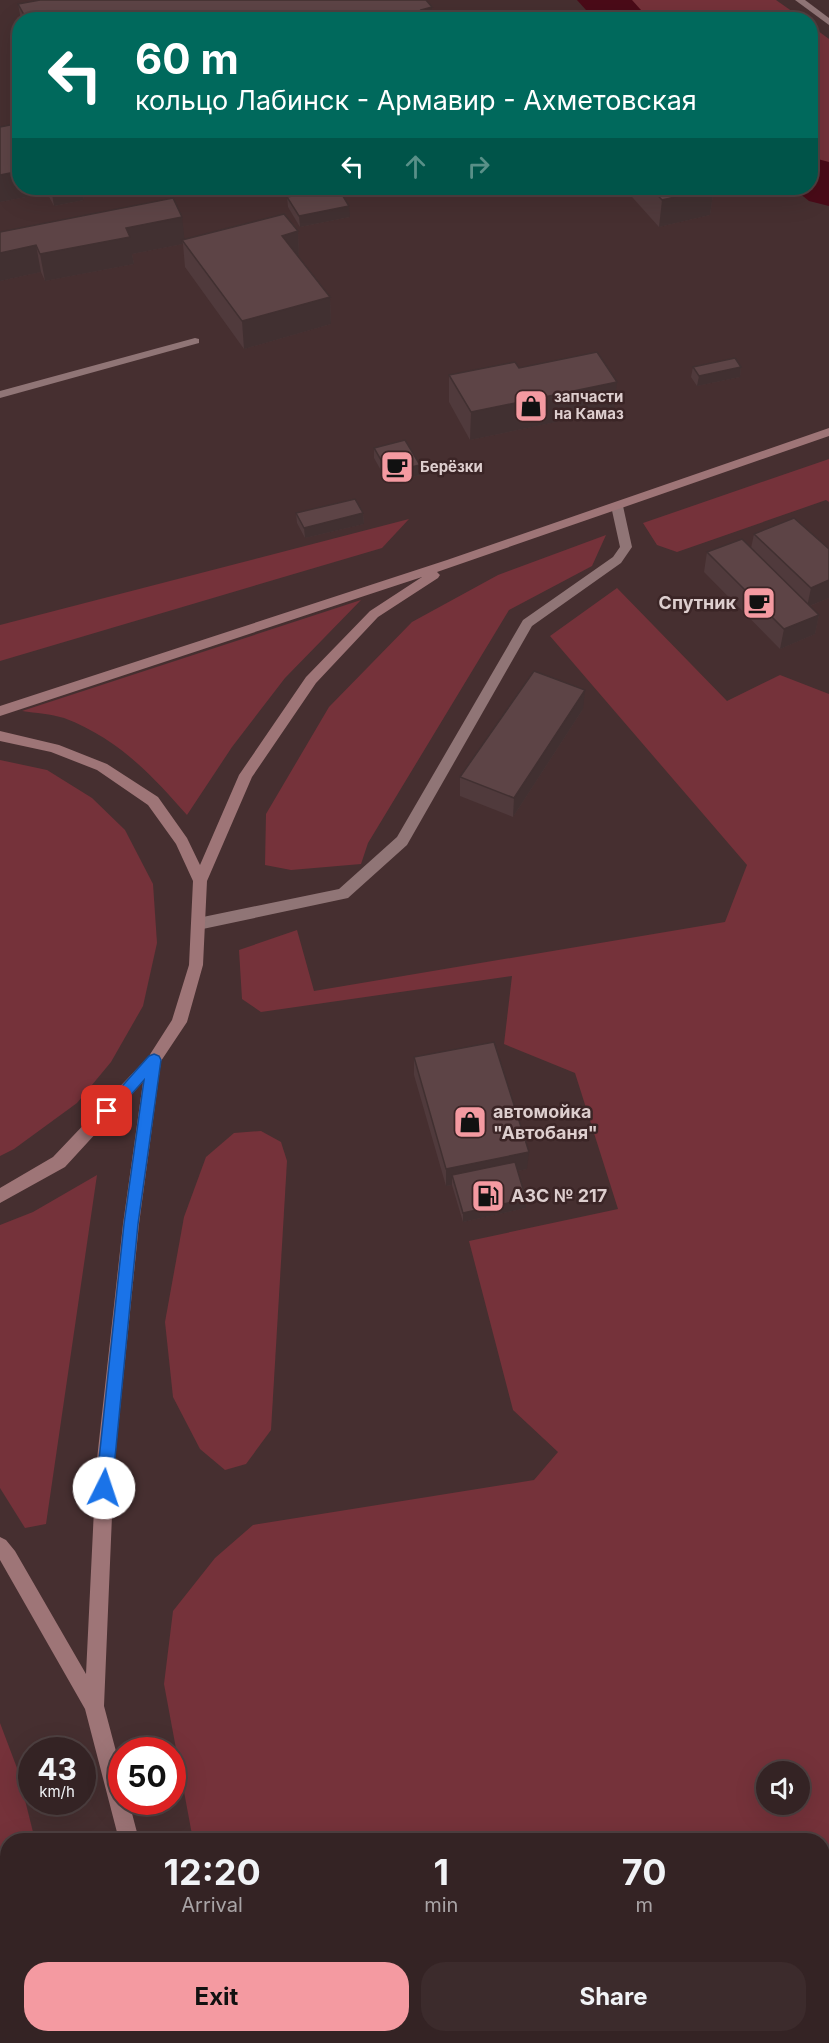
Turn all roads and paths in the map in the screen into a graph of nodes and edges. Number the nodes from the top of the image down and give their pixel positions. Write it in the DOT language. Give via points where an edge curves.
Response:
graph roads {
  1 [pos="799,0"];
  2 [pos="815,12"];
  3 [pos="195,341"];
  4 [pos="0,395"];
  5 [pos="829,432"];
  6 [pos="617,506"];
  7 [pos="451,563"];
  8 [pos="0,711"];
  9 [pos="0,736"];
  10 [pos="200,881"];
  11 [pos="198,924"];
  12 [pos="154,1060"];
  13 [pos="0,1196"];
  14 [pos="0,1546"];
  15 [pos="94,1707"];
  16 [pos="127,1833"];
  1 -- 2 [label="street"];
  3 -- 4 [label="street"];
  5 -- 6 [label="main road"];
  6 -- 7 [label="main road"];
  6 -- 11 [label="street" via="626,547 617,560 527,623 402,841 343,894"];
  7 -- 8 [label="main road"];
  7 -- 10 [label="main road" via="374,614 311,680 246,775"];
  9 -- 10 [label="main road" via="54,748 102,767 153,801 182,842"];
  10 -- 11 [label="main road"];
  11 -- 12 [label="main road" via="196,965 179,1022"];
  12 -- 13 [label="main road" via="59,1162"];
  12 -- 15 [label="main road" via="131,1224 105,1468"];
  14 -- 15 [label="main road"];
  15 -- 16 [label="main road"];
}
